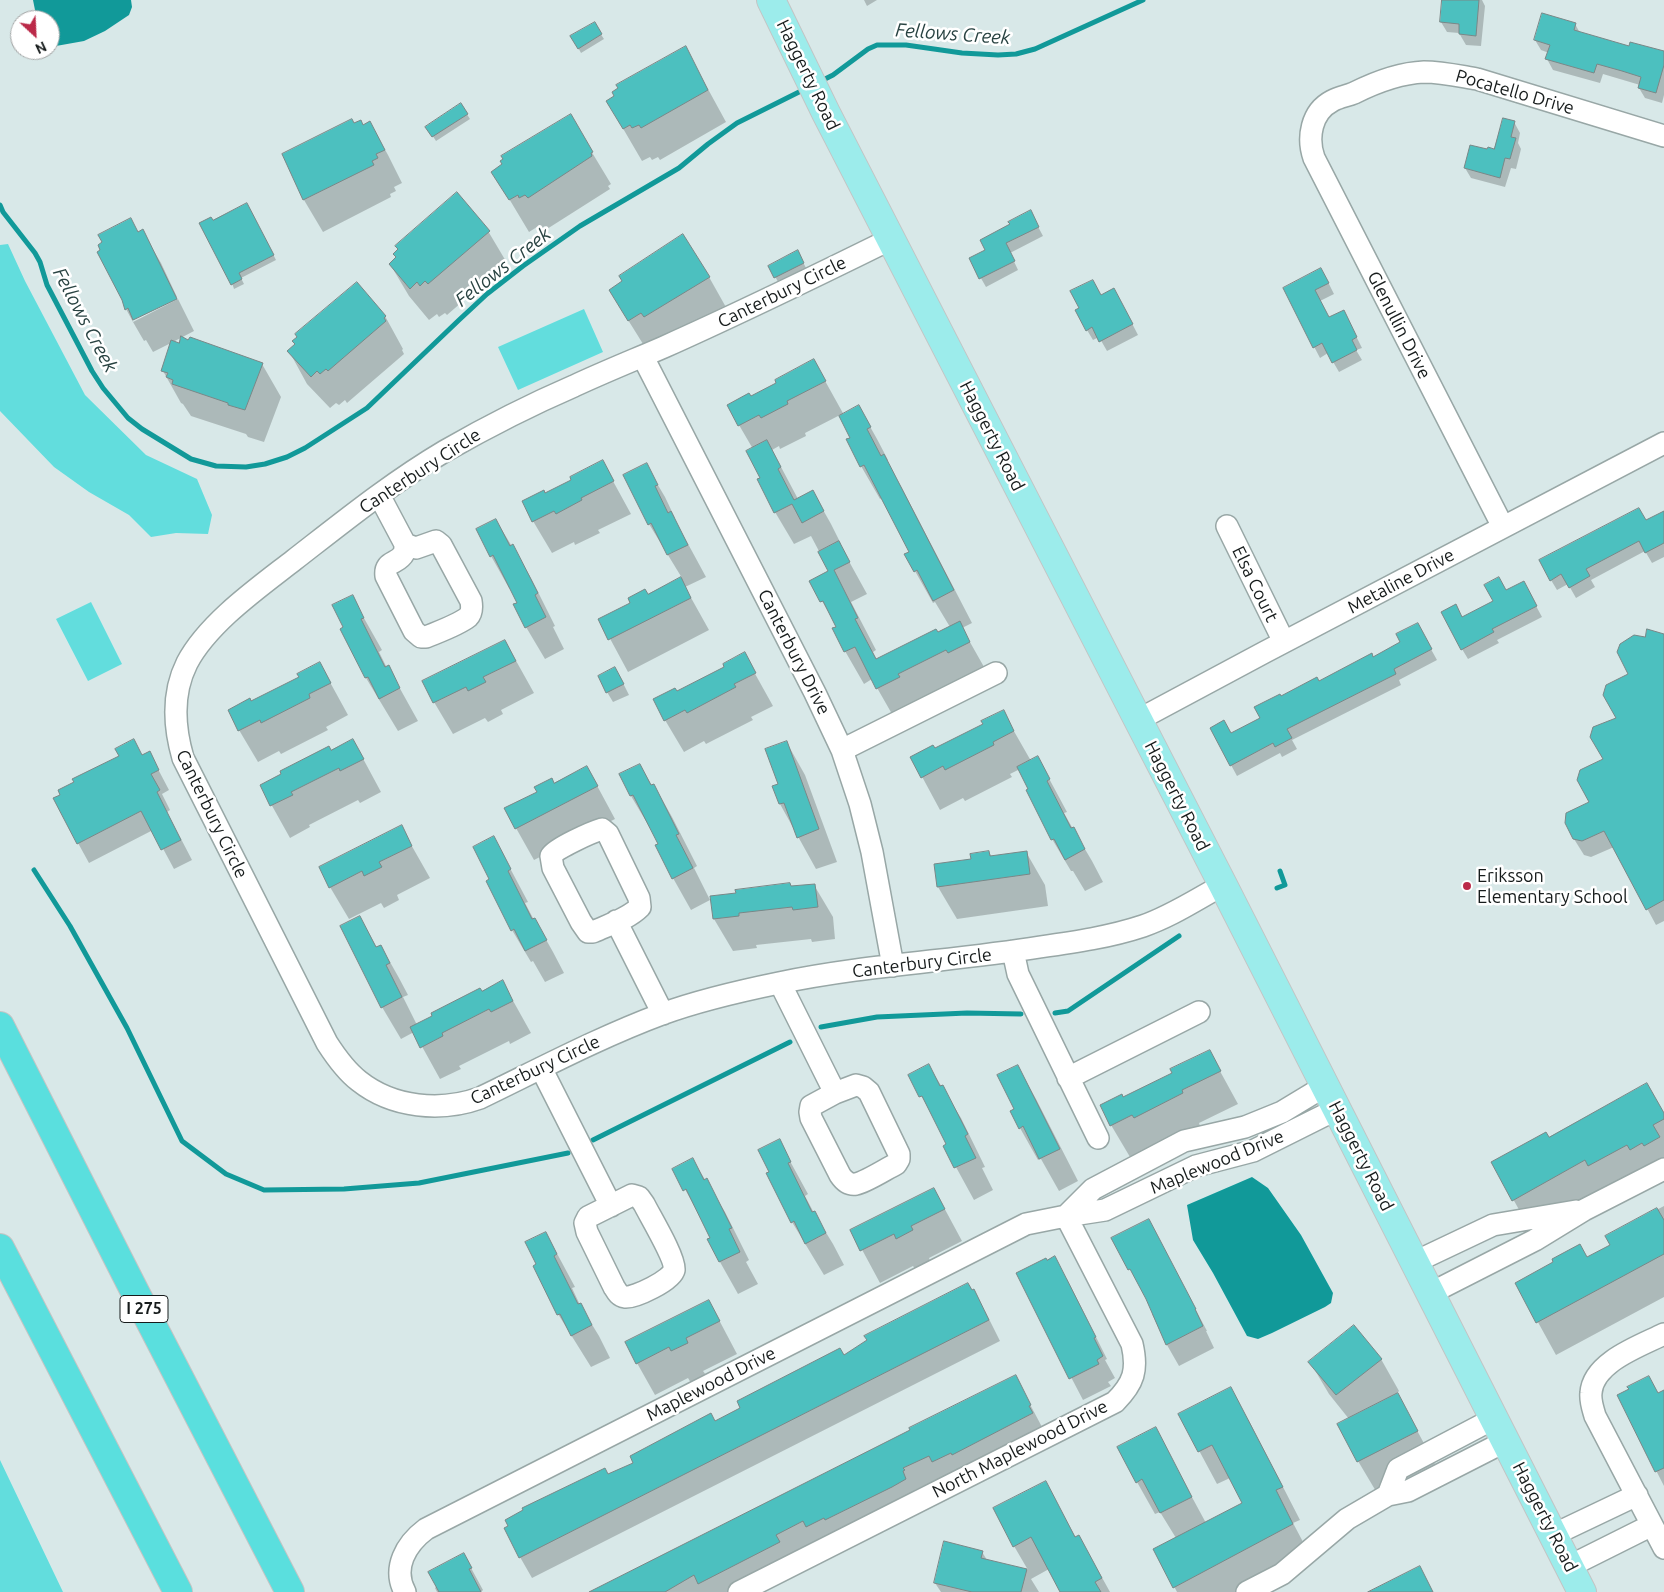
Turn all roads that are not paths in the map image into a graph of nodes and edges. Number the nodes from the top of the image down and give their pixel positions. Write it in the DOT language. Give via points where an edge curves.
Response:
graph roads {
  1 [pos="771,0"];
  2 [pos="1315,120"];
  3 [pos="1664,136"];
  4 [pos="891,239"];
  5 [pos="643,356"];
  6 [pos="1664,443"];
  7 [pos="379,495"];
  8 [pos="1227,526"];
  9 [pos="1502,527"];
  10 [pos="405,544"];
  11 [pos="1284,642"];
  12 [pos="996,673"];
  13 [pos="1138,720"];
  14 [pos="842,750"];
  15 [pos="1223,884"];
  16 [pos="616,922"];
  17 [pos="1013,952"];
  18 [pos="893,966"];
  19 [pos="780,983"];
  20 [pos="1199,1012"];
  21 [pos="663,1014"];
  22 [pos="0,1026"];
  23 [pos="541,1068"];
  24 [pos="1068,1078"];
  25 [pos="834,1093"];
  26 [pos="1331,1098"];
  27 [pos="1098,1138"];
  28 [pos="1664,1169"];
  29 [pos="610,1206"];
  30 [pos="1584,1210"];
  31 [pos="1066,1216"];
  32 [pos="0,1248"];
  33 [pos="1415,1262"];
  34 [pos="1431,1294"];
  35 [pos="1664,1334"];
  36 [pos="1500,1429"];
  37 [pos="1637,1495"];
  38 [pos="1652,1525"];
  39 [pos="1553,1535"];
  40 [pos="1664,1548"];
  41 [pos="1570,1566"];
  42 [pos="178,1592"];
  43 [pos="290,1592"];
  44 [pos="405,1592"];
  45 [pos="739,1592"];
  46 [pos="1247,1592"];
  47 [pos="1582,1592"];
  1 -- 4 [label="main road, Haggerty Road"];
  2 -- 3 [label="street, Pocatello Drive" via="1332,101 1374,83 1423,72 1449,73"];
  2 -- 9 [label="street, Glenullin Drive" via="1310,140 1314,158"];
  4 -- 5 [label="street, Canterbury Circle"];
  4 -- 13 [label="main road, Haggerty Road"];
  5 -- 7 [label="street, Canterbury Circle" via="489,426 417,468"];
  5 -- 14 [label="street, Canterbury Drive"];
  6 -- 9 [label="street, Metaline Drive"];
  7 -- 10 [label="street"];
  7 -- 23 [label="street, Canterbury Circle" via="282,569 206,635 187,664 180,682 176,710 178,741 191,775 327,1043 336,1058 359,1081 378,1094 401,1102 453,1105 480,1098"];
  8 -- 11 [label="street, Elsa Court"];
  9 -- 11 [label="street, Metaline Drive"];
  10 -- 10 [label="street" via="404,554 385,570 417,634 426,637 468,616 472,610 471,601 442,545 436,541 416,548"];
  11 -- 13 [label="street, Metaline Drive"];
  12 -- 14 [label="street"];
  13 -- 15 [label="main road, Haggerty Road"];
  14 -- 18 [label="street, Canterbury Drive" via="872,852"];
  15 -- 17 [label="street, Canterbury Circle" via="1179,910 1144,925 1115,934"];
  15 -- 26 [label="main road, Haggerty Road"];
  16 -- 16 [label="street" via="593,932 585,929 553,868 551,856 602,829 608,834 640,902 636,911"];
  16 -- 21 [label="street"];
  17 -- 18 [label="street, Canterbury Circle"];
  17 -- 24 [label="street, Canterbury Circle" via="1018,974"];
  18 -- 19 [label="street, Canterbury Circle"];
  19 -- 21 [label="street, Canterbury Circle"];
  19 -- 25 [label="street"];
  20 -- 24 [label="street"];
  21 -- 23 [label="street, Canterbury Circle"];
  22 -- 43 [label="highway, I 275"];
  23 -- 29 [label="street"];
  24 -- 27 [label="street, Canterbury Circle"];
  25 -- 25 [label="street" via="811,1106 810,1112 843,1180 857,1184 896,1164 899,1154 869,1092 856,1085"];
  26 -- 31 [label="street, Maplewood Drive" via="1253,1151 1196,1166 1105,1210"];
  26 -- 31 [label="street, Maplewood Drive" via="1245,1126 1184,1141 1093,1188"];
  26 -- 33 [label="main road, Haggerty Road"];
  28 -- 30 [label="street"];
  29 -- 29 [label="street" via="588,1217 586,1232 618,1294 633,1297 668,1279 675,1268 639,1198 632,1195"];
  30 -- 33 [label="street" via="1493,1225"];
  30 -- 34 [label="street" via="1536,1240"];
  31 -- 44 [label="street, Maplewood Drive" via="1026,1224 426,1529 414,1538 401,1562 401,1585"];
  31 -- 45 [label="street, North Maplewood Drive" via="1132,1344 1136,1364 1124,1393 1115,1402"];
  32 -- 42 [label="highway"];
  33 -- 34 [label="main road, Haggerty Road"];
  34 -- 36 [label="main road, Haggerty Road"];
  35 -- 37 [label="street" via="1612,1361 1593,1382 1591,1393 1595,1416"];
  36 -- 39 [label="main road, Haggerty Road"];
  36 -- 46 [label="street" via="1398,1469 1388,1495 1347,1519 1282,1574"];
  37 -- 38 [label="street"];
  37 -- 39 [label="street"];
  38 -- 40 [label="street"];
  38 -- 41 [label="street"];
  39 -- 41 [label="main road, Haggerty Road"];
  41 -- 47 [label="main road, Haggerty Road"];
}
